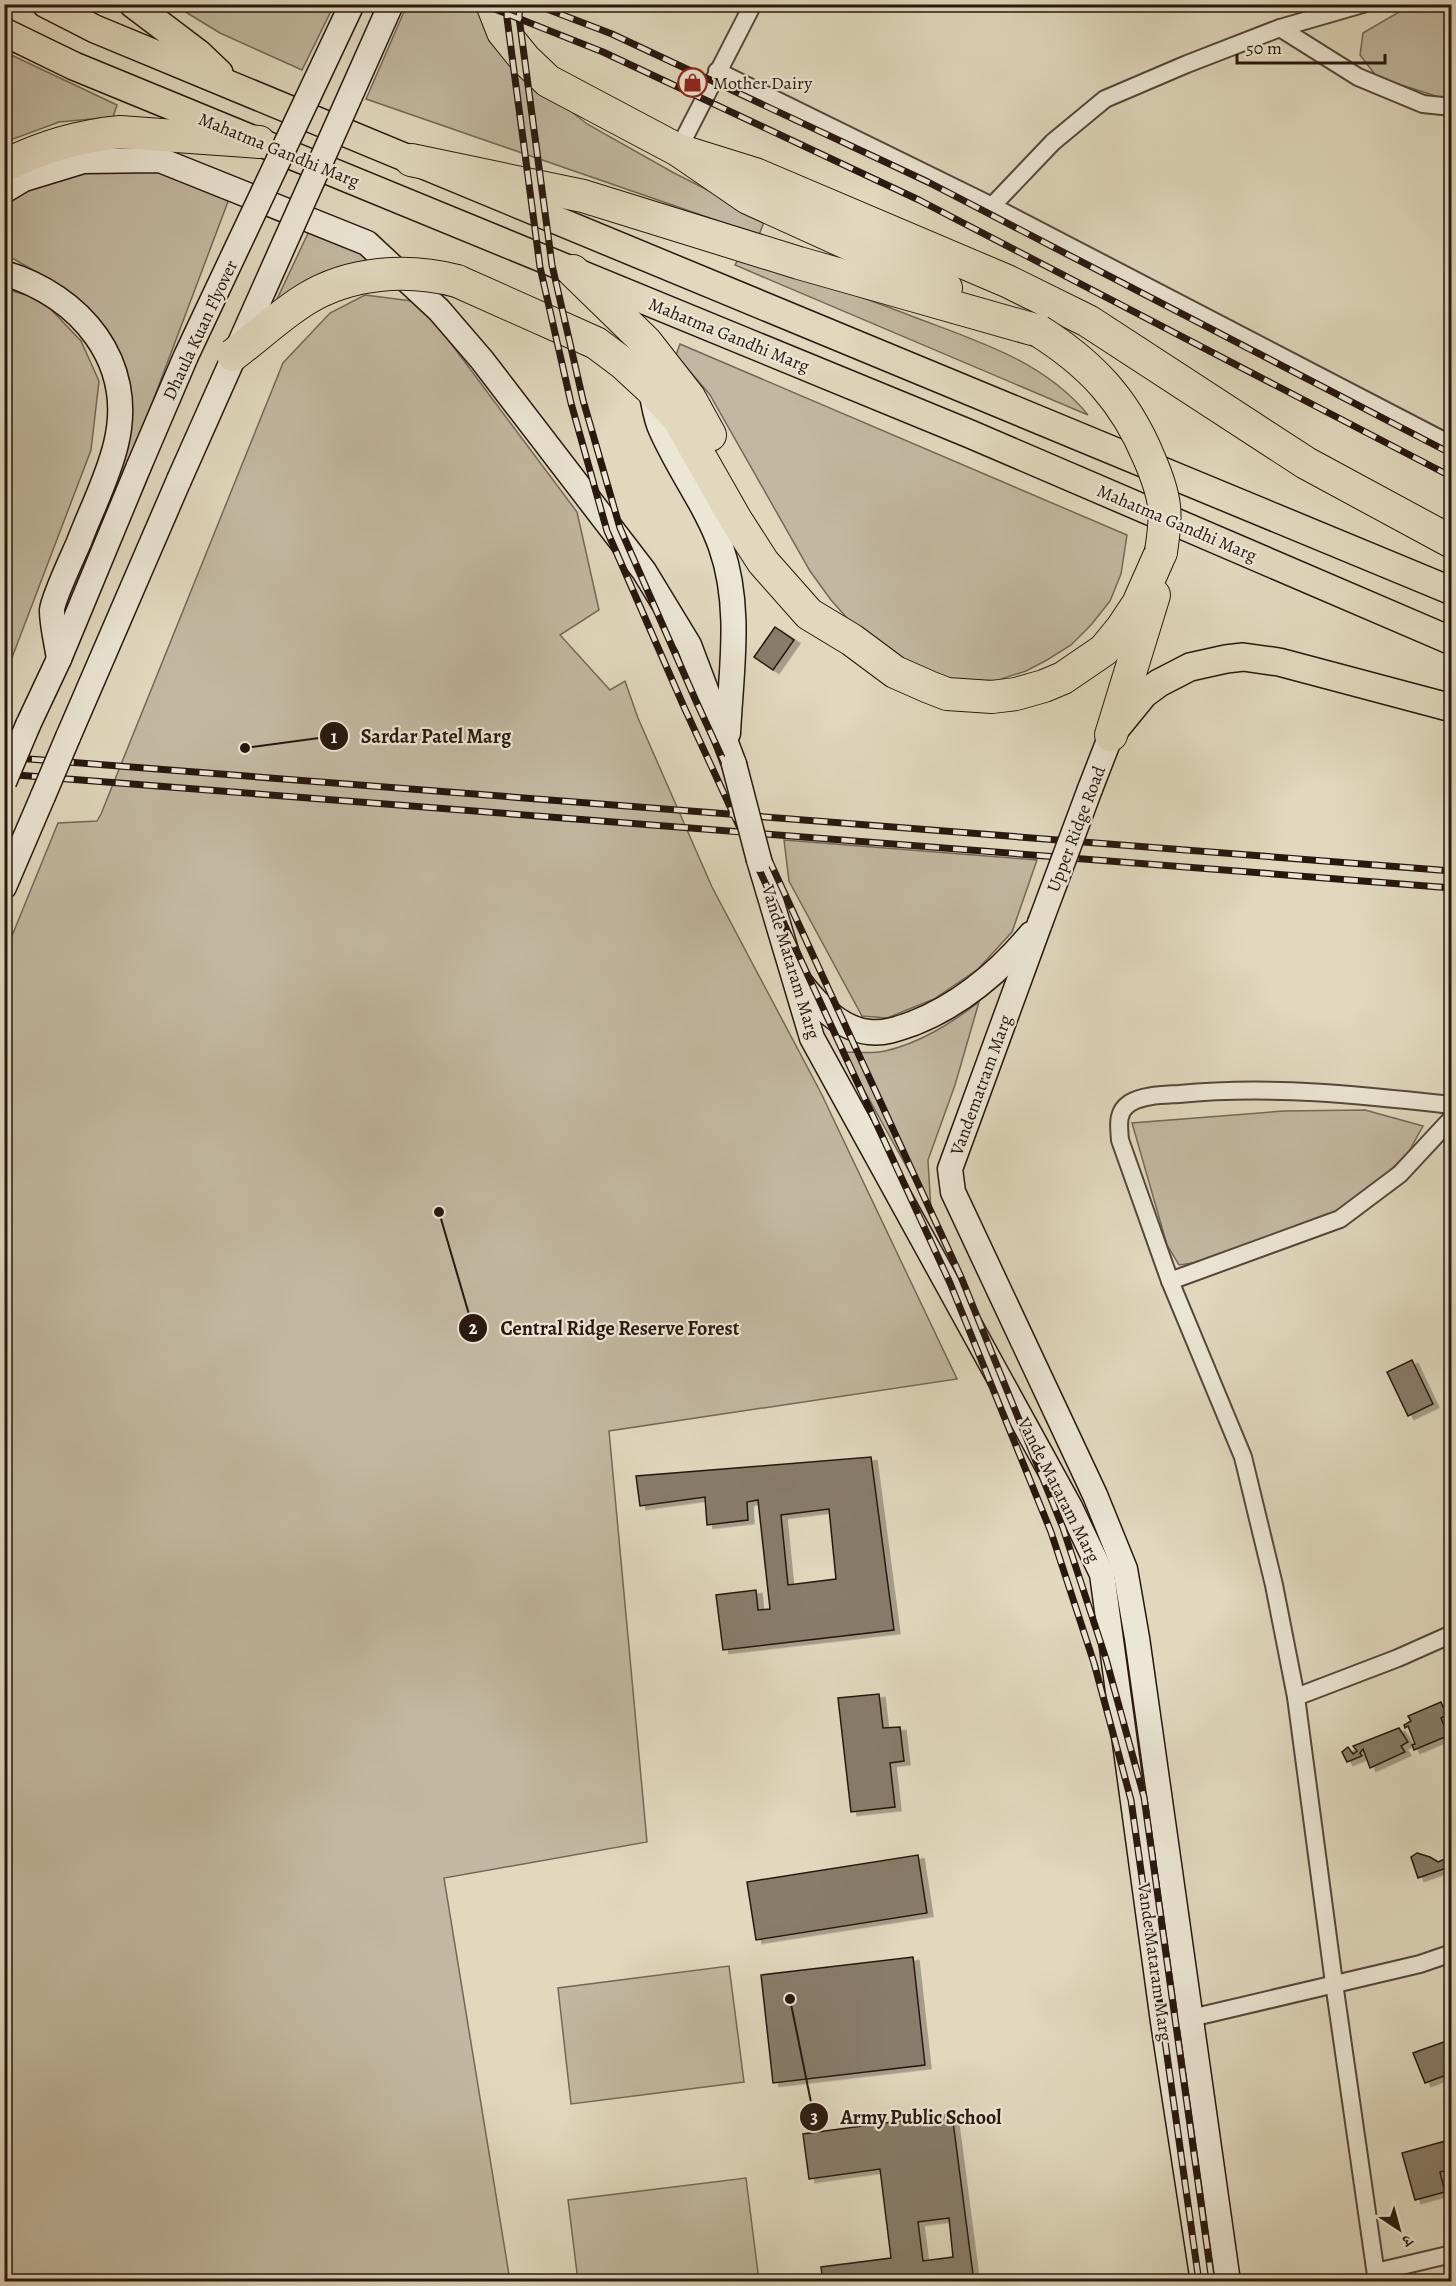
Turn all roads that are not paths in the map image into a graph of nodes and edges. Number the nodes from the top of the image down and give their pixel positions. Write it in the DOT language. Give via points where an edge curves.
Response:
graph roads {
  1 [pos="46,4"];
  2 [pos="133,4"];
  3 [pos="352,4"];
  4 [pos="391,4"];
  5 [pos="492,4"];
  6 [pos="753,4"];
  7 [pos="1363,4"];
  8 [pos="1280,28"];
  9 [pos="4,32"];
  10 [pos="717,71"];
  11 [pos="233,86"];
  12 [pos="1452,107"];
  13 [pos="259,142"];
  14 [pos="678,150"];
  15 [pos="411,160"];
  16 [pos="4,165"];
  17 [pos="4,191"];
  18 [pos="992,206"];
  19 [pos="573,271"];
  20 [pos="4,273"];
  21 [pos="1039,331"];
  22 [pos="233,355"];
  23 [pos="650,388"];
  24 [pos="1452,445"];
  25 [pos="1452,542"];
  26 [pos="1161,552"];
  27 [pos="1452,591"];
  28 [pos="852,640"];
  29 [pos="1452,641"];
  30 [pos="59,659"];
  31 [pos="1452,708"];
  32 [pos="1111,735"];
  33 [pos="731,753"];
  34 [pos="4,782"];
  35 [pos="4,888"];
  36 [pos="1040,923"];
  37 [pos="792,970"];
  38 [pos="1452,1105"];
  39 [pos="1452,1118"];
  40 [pos="1170,1281"];
  41 [pos="1008,1311"];
  42 [pos="1452,1634"];
  43 [pos="1296,1697"];
  44 [pos="1452,1953"];
  45 [pos="1334,1983"];
  46 [pos="1191,2018"];
  47 [pos="1163,2022"];
  48 [pos="1452,2254"];
  49 [pos="1376,2277"];
  50 [pos="1203,2282"];
  51 [pos="1228,2282"];
  1 -- 11 [label="main road" via="94,29"];
  2 -- 11 [label="main road"];
  3 -- 30 [label="main road, Dhaula Kuan Flyover, bridge" via="186,356"];
  4 -- 22 [label="main road, bridge"];
  5 -- 14 [label="highway" via="503,32 548,81"];
  6 -- 10 [label="street"];
  7 -- 8 [label="street"];
  8 -- 12 [label="street" via="1358,77 1423,104"];
  8 -- 18 [label="street" via="1105,99 1053,142"];
  9 -- 13 [label="main road, Mahatma Gandhi Marg" via="74,66"];
  10 -- 14 [label="street"];
  10 -- 18 [label="street"];
  11 -- 15 [label="main road"];
  13 -- 16 [label="highway" via="120,132 51,146"];
  13 -- 19 [label="main road, Mahatma Gandhi Marg"];
  14 -- 21 [label="highway" via="748,198"];
  14 -- 25 [label="highway" via="755,174 1007,281 1088,321 1306,463"];
  15 -- 21 [label="highway" via="583,196"];
  15 -- 27 [label="main road"];
  17 -- 33 [label="main road" via="24,179 83,161 160,160 367,243 439,310 482,360 644,571 689,645"];
  18 -- 24 [label="street"];
  19 -- 28 [label="highway" via="646,342 689,398 739,489 793,572"];
  19 -- 29 [label="main road, Mahatma Gandhi Marg" via="959,430"];
  20 -- 30 [label="main road" via="54,294 79,315 105,350 118,391 116,445 53,607"];
  21 -- 26 [label="highway, bridge" via="1084,363 1128,414 1160,486 1165,508"];
  22 -- 23 [label="highway, bridge" via="299,304 339,283 371,276 431,276 457,281 596,343"];
  22 -- 35 [label="main road, bridge"];
  23 -- 28 [label="highway" via="690,436 763,562 809,614"];
  23 -- 33 [label="main road" via="659,424 711,526 731,584"];
  26 -- 28 [label="highway" via="1137,604 1104,650 1077,670 1016,694 947,694 909,680"];
  26 -- 32 [label="highway" via="1153,605"];
  30 -- 34 [label="main road, Dhaula Kuan Flyover, bridge"];
  31 -- 32 [label="main road" via="1279,662 1243,657 1190,667 1158,683 1144,694"];
  32 -- 36 [label="main road, Upper Ridge Road, bridge"];
  33 -- 37 [label="main road, Vande Mataram Marg, bridge"];
  36 -- 37 [label="main road" via="1004,964 966,996 924,1019 893,1030 870,1032 842,1023 823,1009"];
  36 -- 41 [label="main road, Vandematram Marg" via="950,1169 952,1192"];
  37 -- 47 [label="main road, Vande Mataram Marg" via="812,1038 1065,1496 1102,1574"];
  38 -- 40 [label="street" via="1338,1092 1220,1090 1144,1097 1129,1103 1120,1113 1120,1140"];
  39 -- 40 [label="street" via="1400,1174 1340,1219"];
  40 -- 43 [label="street" via="1243,1457"];
  41 -- 46 [label="main road, Vande Mataram Marg" via="1095,1495 1125,1569"];
  42 -- 43 [label="street"];
  43 -- 45 [label="street"];
  44 -- 45 [label="street"];
  45 -- 46 [label="street"];
  45 -- 49 [label="street"];
  46 -- 47 [label="street"];
  46 -- 51 [label="main road, Vande Mataram Marg"];
  47 -- 50 [label="main road, Vande Mataram Marg"];
  48 -- 49 [label="street"];
}
